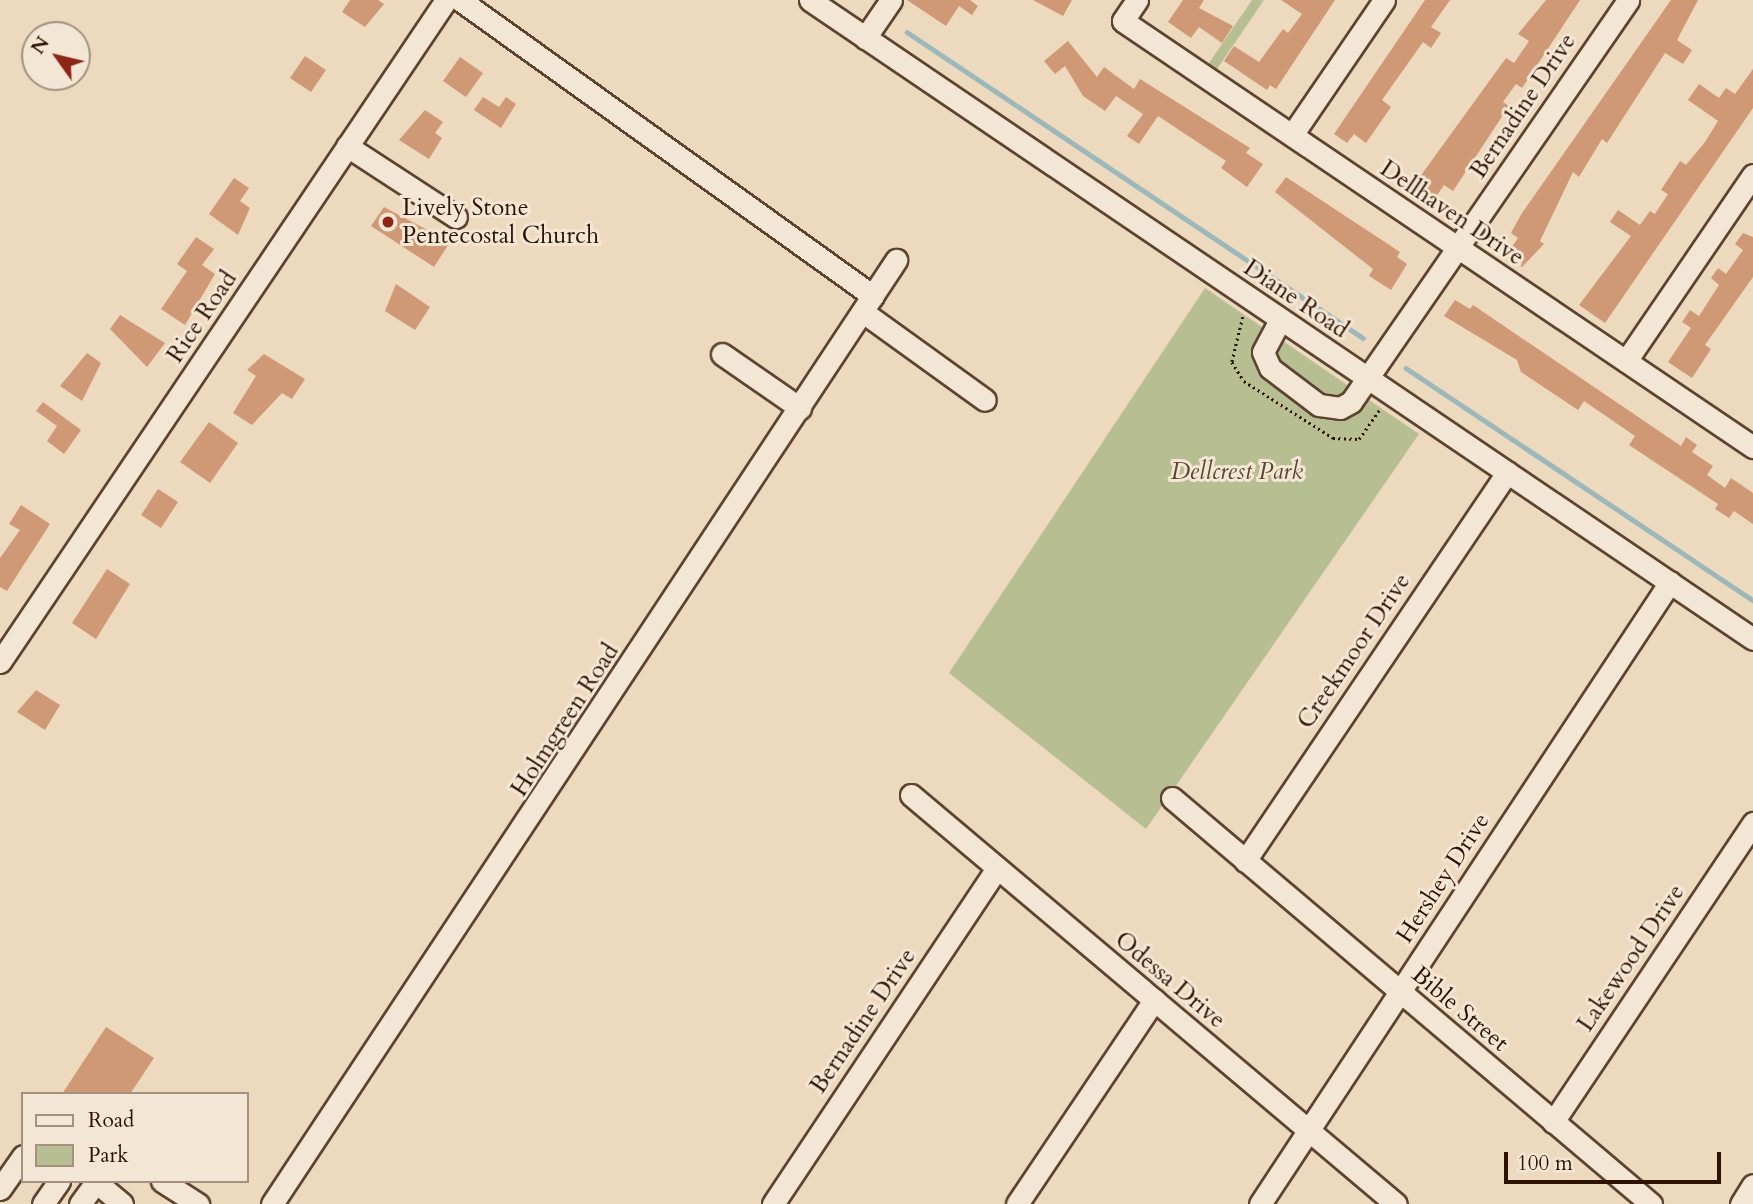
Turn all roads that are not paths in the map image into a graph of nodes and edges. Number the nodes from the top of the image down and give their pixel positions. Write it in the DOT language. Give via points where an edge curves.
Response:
graph roads {
  1 [pos="446,0"];
  2 [pos="460,0"];
  3 [pos="810,0"];
  4 [pos="891,0"];
  5 [pos="1137,0"];
  6 [pos="1384,0"];
  7 [pos="1628,0"];
  8 [pos="865,38"];
  9 [pos="1292,135"];
  10 [pos="347,146"];
  11 [pos="1753,175"];
  12 [pos="456,217"];
  13 [pos="1457,248"];
  14 [pos="896,260"];
  15 [pos="868,304"];
  16 [pos="1280,320"];
  17 [pos="722,354"];
  18 [pos="1626,361"];
  19 [pos="1369,380"];
  20 [pos="985,400"];
  21 [pos="800,408"];
  22 [pos="1753,447"];
  23 [pos="1507,472"];
  24 [pos="1670,582"];
  25 [pos="1753,639"];
  26 [pos="0,662"];
  27 [pos="911,795"];
  28 [pos="1172,798"];
  29 [pos="1753,823"];
  30 [pos="1245,861"];
  31 [pos="997,868"];
  32 [pos="1400,992"];
  33 [pos="1154,1000"];
  34 [pos="1553,1122"];
  35 [pos="1309,1130"];
  36 [pos="21,1159"];
  37 [pos="58,1183"];
  38 [pos="95,1183"];
  39 [pos="97,1183"];
  40 [pos="166,1183"];
  41 [pos="1753,1185"];
  42 [pos="0,1189"];
  43 [pos="43,1204"];
  44 [pos="80,1204"];
  45 [pos="121,1204"];
  46 [pos="198,1204"];
  47 [pos="272,1204"];
  48 [pos="773,1204"];
  49 [pos="1017,1204"];
  50 [pos="1260,1204"];
  51 [pos="1396,1204"];
  52 [pos="1651,1204"];
  53 [pos="1741,1204"];
  1 -- 10 [label="street, Rice Road"];
  2 -- 15 [label="street"];
  3 -- 8 [label="street, Diane Road"];
  4 -- 8 [label="street"];
  5 -- 9 [label="street, Dellhaven Drive" via="1123,21"];
  6 -- 9 [label="street"];
  7 -- 13 [label="street, Bernadine Drive"];
  8 -- 16 [label="street, Diane Road"];
  9 -- 13 [label="street, Dellhaven Drive"];
  10 -- 12 [label="street"];
  10 -- 26 [label="street, Rice Road"];
  11 -- 18 [label="street"];
  13 -- 18 [label="street, Dellhaven Drive"];
  13 -- 19 [label="street, Bernadine Drive"];
  14 -- 15 [label="street, Holmgreen Road"];
  15 -- 20 [label="street"];
  15 -- 21 [label="street, Holmgreen Road"];
  16 -- 19 [label="street, Diane Road"];
  16 -- 19 [label="street, Bernadine Drive" via="1266,341 1265,362 1319,405 1340,408"];
  17 -- 21 [label="street"];
  18 -- 22 [label="street, Dellhaven Drive"];
  19 -- 23 [label="street, Diane Road"];
  21 -- 47 [label="street, Holmgreen Road"];
  23 -- 24 [label="street, Diane Road"];
  23 -- 30 [label="street, Creekmoor Drive"];
  24 -- 25 [label="street, Diane Road"];
  24 -- 32 [label="street, Hershey Drive"];
  27 -- 31 [label="street, Odessa Drive"];
  28 -- 30 [label="street, Bible Street"];
  29 -- 34 [label="street, Lakewood Drive"];
  30 -- 32 [label="street, Bible Street"];
  31 -- 33 [label="street, Odessa Drive"];
  31 -- 48 [label="street, Bernadine Drive"];
  32 -- 34 [label="street, Bible Street"];
  32 -- 35 [label="street, Hershey Drive"];
  33 -- 35 [label="street, Odessa Drive"];
  33 -- 49 [label="street"];
  34 -- 52 [label="street, Bible Street"];
  35 -- 50 [label="street, Hershey Drive"];
  35 -- 51 [label="street, Odessa Drive"];
  36 -- 42 [label="street"];
  37 -- 43 [label="street"];
  38 -- 44 [label="street"];
  39 -- 45 [label="street"];
  40 -- 46 [label="street"];
  41 -- 53 [label="street"];
}
